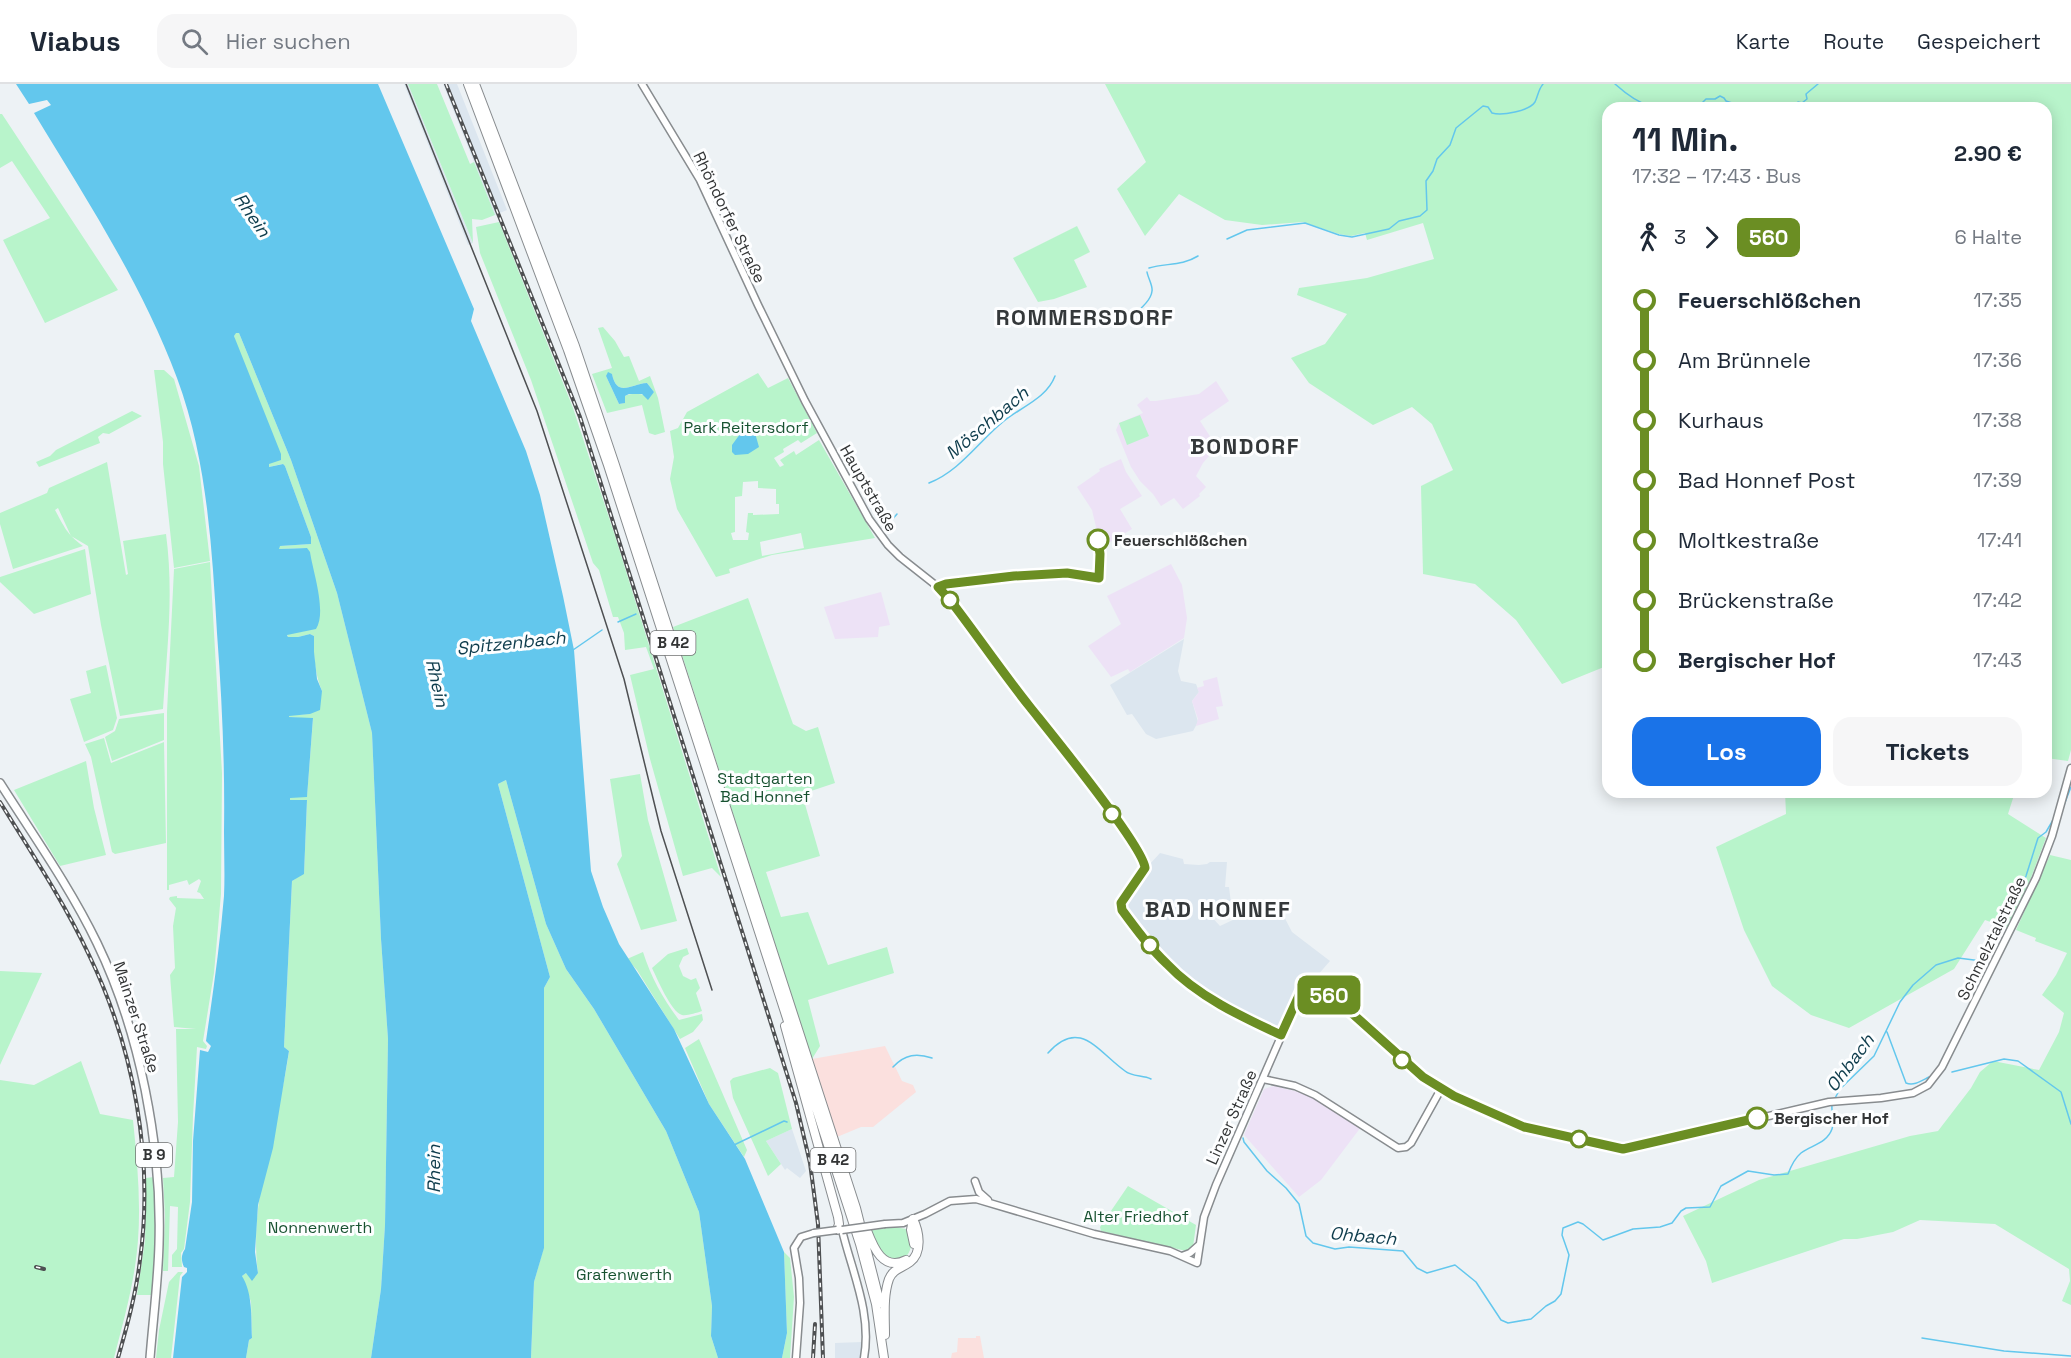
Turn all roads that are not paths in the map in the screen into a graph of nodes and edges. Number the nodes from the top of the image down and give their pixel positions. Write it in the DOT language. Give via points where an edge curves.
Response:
graph roads {
  1 [pos="468,84"];
  2 [pos="475,84"];
  3 [pos="642,84"];
  4 [pos="788,365"];
  5 [pos="2071,768"];
  6 [pos="0,783"];
  7 [pos="778,989"];
  8 [pos="1281,1035"];
  9 [pos="1263,1079"];
  10 [pos="1441,1089"];
  11 [pos="975,1181"];
  12 [pos="991,1203"];
  13 [pos="856,1208"];
  14 [pos="913,1219"];
  15 [pos="903,1223"];
  16 [pos="885,1224"];
  17 [pos="840,1230"];
  18 [pos="911,1230"];
  19 [pos="1200,1245"];
  20 [pos="1182,1256"];
  21 [pos="885,1335"];
  22 [pos="150,1358"];
  23 [pos="796,1358"];
  24 [pos="864,1358"];
  25 [pos="882,1358"];
  26 [pos="888,1358"];
  1 -- 7 [label="highway, B 42" via="601,444"];
  2 -- 13 [label="highway, B 42" via="575,345"];
  3 -- 4 [label="main road, Rhöndorfer Straße" via="700,180"];
  4 -- 8 [label="main road, Hauptstraße" via="819,428 884,540 950,600 1125,832 1145,865 1121,903 1125,914 1168,966 1198,990"];
  5 -- 10 [label="main road, Schmelztalstraße" via="2036,878 1942,1067 1928,1085 1917,1091 1838,1100 1623,1149 1519,1125"];
  6 -- 22 [label="main road, Mainzer Straße / B 9" via="83,915 115,984 138,1057 149,1114 159,1215"];
  7 -- 17 [label="highway"];
  7 -- 25 [label="highway, B 42" via="860,1244"];
  8 -- 9 [label="main road, Linzer Straße"];
  8 -- 10 [label="main road, Linzer Straße" via="1304,987 1309,986 1335,998"];
  9 -- 10 [label="main road" via="1315,1095 1398,1148 1411,1143"];
  9 -- 19 [label="main road, Linzer Straße" via="1209,1202"];
  11 -- 12 [label="main road" via="980,1193"];
  12 -- 14 [label="main road" via="976,1198 950,1201"];
  12 -- 20 [label="main road"];
  13 -- 18 [label="highway" via="876,1252 887,1262 898,1263 910,1256 914,1244"];
  13 -- 21 [label="highway, B 42" via="875,1276"];
  14 -- 15 [label="main road"];
  14 -- 16 [label="main road"];
  14 -- 18 [label="highway"];
  14 -- 21 [label="highway" via="918,1249 912,1260 889,1279"];
  15 -- 16 [label="main road"];
  15 -- 18 [label="highway"];
  16 -- 17 [label="main road, bridge"];
  17 -- 23 [label="main road, bridge" via="806,1235 796,1242 800,1284"];
  17 -- 24 [label="main road" via="860,1292 866,1332"];
  19 -- 20 [label="main road"];
  19 -- 20 [label="main road, Linzer Straße" via="1197,1263"];
  21 -- 26 [label="highway, B 42"];
}
